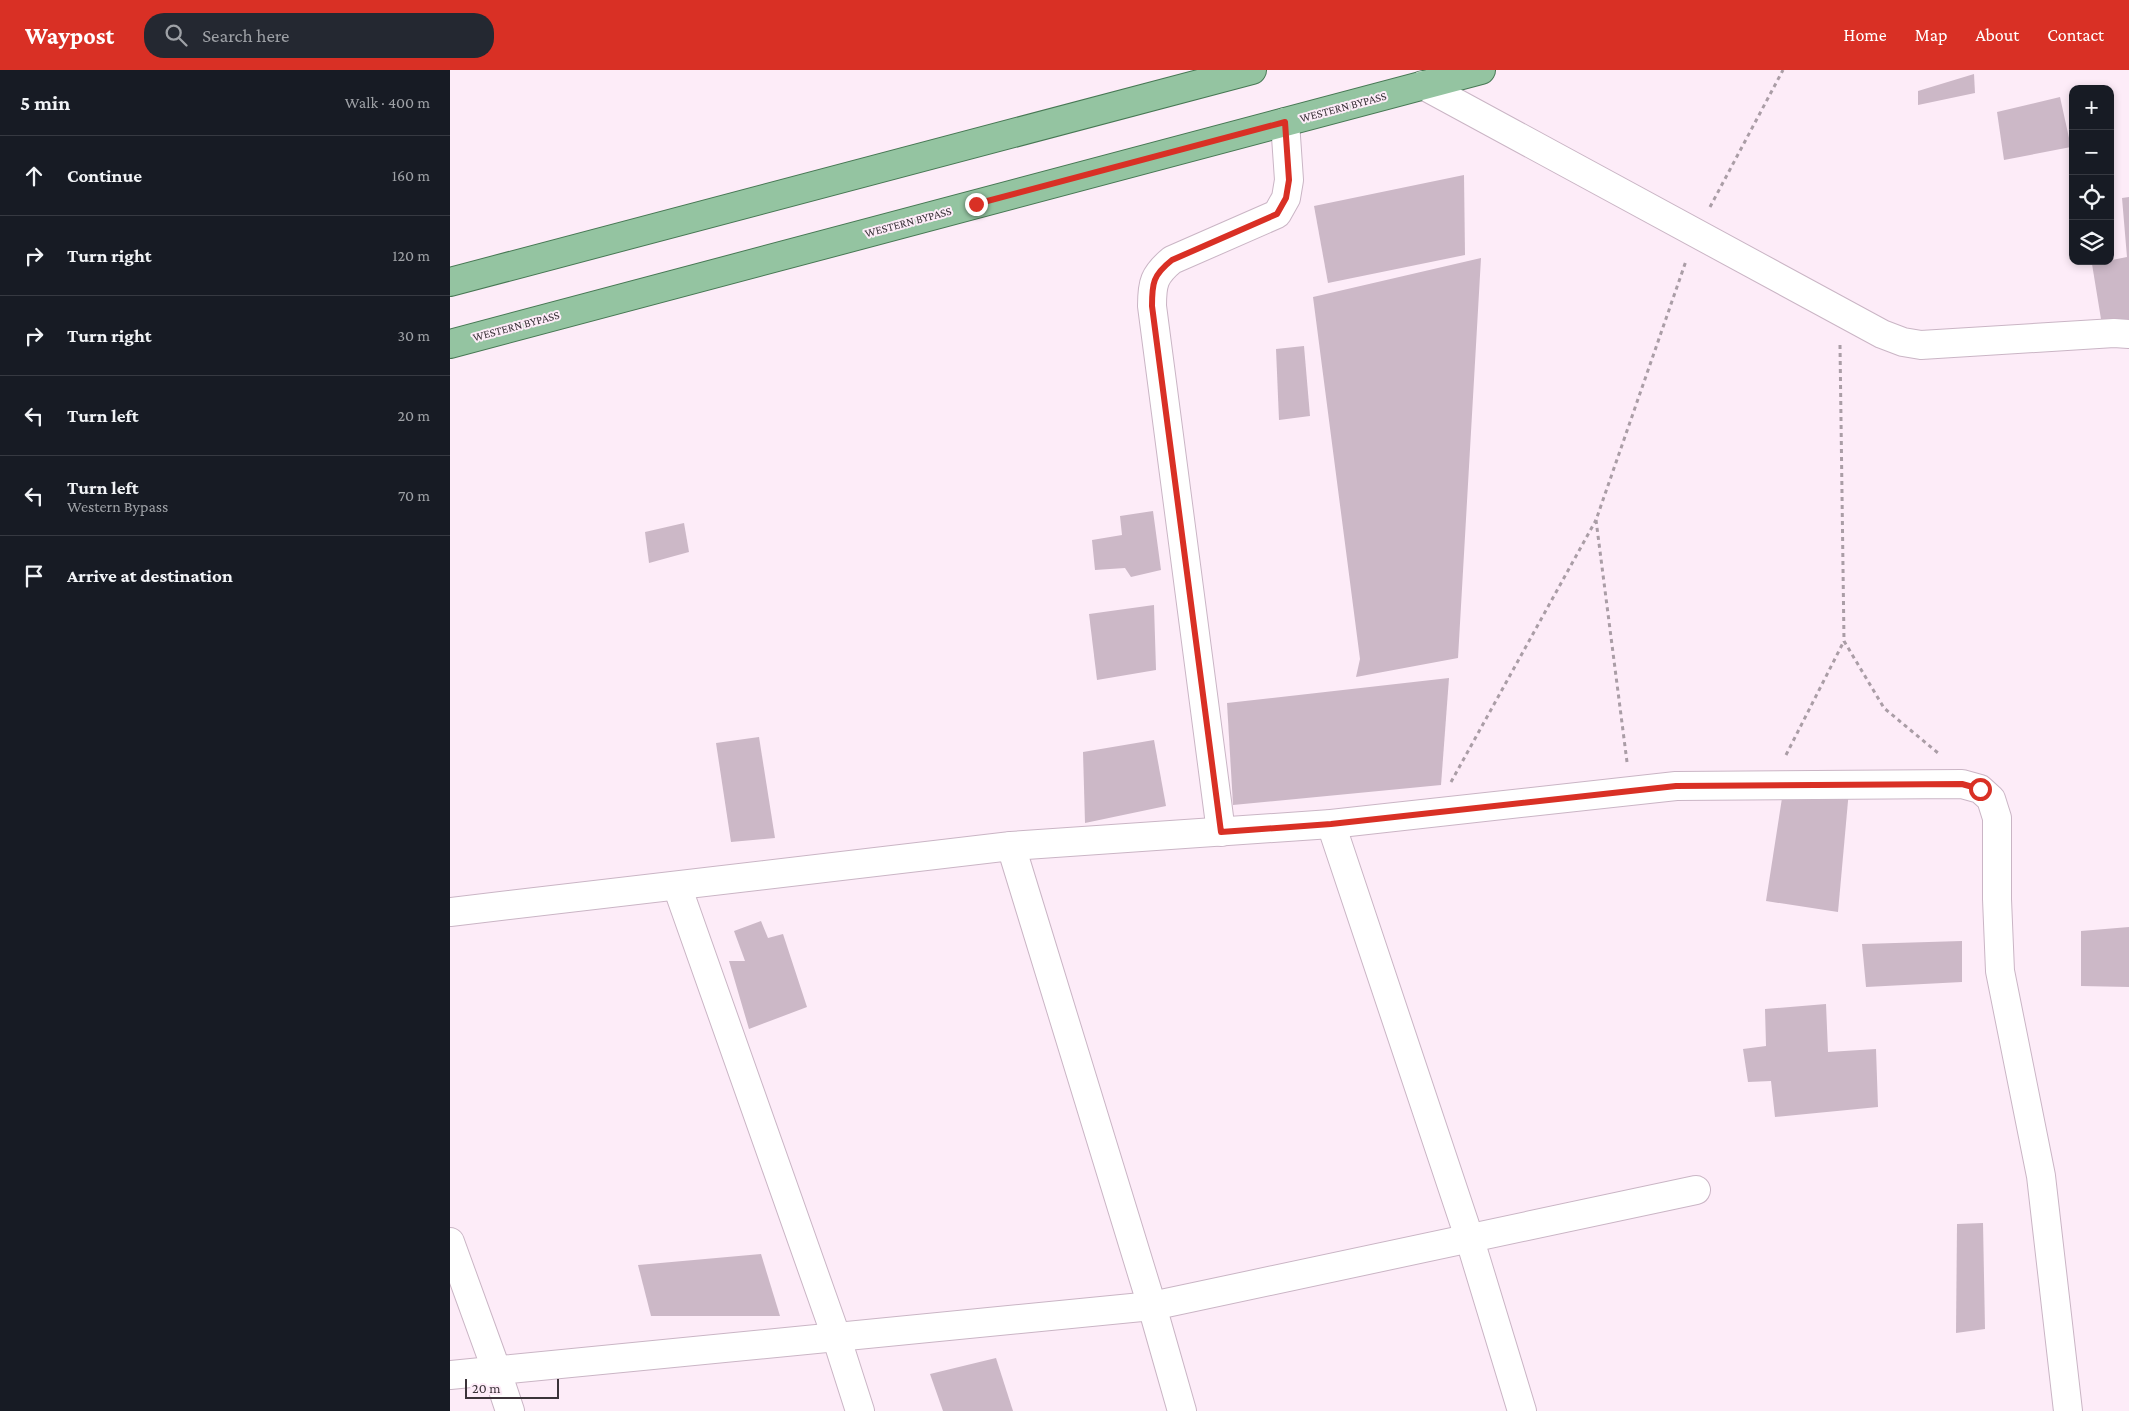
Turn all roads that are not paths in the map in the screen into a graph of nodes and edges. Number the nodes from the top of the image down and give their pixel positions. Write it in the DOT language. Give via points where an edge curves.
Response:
graph roads {
  1 [pos="1252,70"];
  2 [pos="1481,70"];
  3 [pos="1423,85"];
  4 [pos="1285,122"];
  5 [pos="450,282"];
  6 [pos="2129,334"];
  7 [pos="450,344"];
  8 [pos="1331,824"];
  9 [pos="1221,832"];
  10 [pos="1011,846"];
  11 [pos="677,886"];
  12 [pos="450,912"];
  13 [pos="1696,1190"];
  14 [pos="1470,1240"];
  15 [pos="450,1242"];
  16 [pos="1152,1306"];
  17 [pos="836,1336"];
  18 [pos="496,1369"];
  19 [pos="450,1375"];
  20 [pos="510,1411"];
  21 [pos="860,1411"];
  22 [pos="1182,1411"];
  23 [pos="1522,1411"];
  24 [pos="2068,1411"];
  1 -- 5 [label="main road"];
  2 -- 3 [label="main road, WESTERN BYPASS"];
  3 -- 4 [label="main road, WESTERN BYPASS"];
  3 -- 6 [label="street" via="1839,311 1903,342 1921,345"];
  4 -- 7 [label="main road, WESTERN BYPASS"];
  4 -- 9 [label="street" via="1289,180 1286,198 1277,214 1172,260 1160,270 1152,286 1152,306"];
  8 -- 9 [label="street"];
  8 -- 14 [label="street"];
  8 -- 24 [label="street" via="1676,786 1962,784 1980,789 1991,799 1998,818 2000,971 2041,1176"];
  9 -- 10 [label="street"];
  10 -- 11 [label="street"];
  10 -- 16 [label="street"];
  11 -- 12 [label="street"];
  11 -- 17 [label="street"];
  13 -- 14 [label="street"];
  14 -- 16 [label="street"];
  14 -- 23 [label="street"];
  15 -- 18 [label="street"];
  16 -- 17 [label="street"];
  16 -- 22 [label="street"];
  17 -- 18 [label="street"];
  17 -- 21 [label="street"];
  18 -- 19 [label="street"];
  18 -- 20 [label="street"];
}
